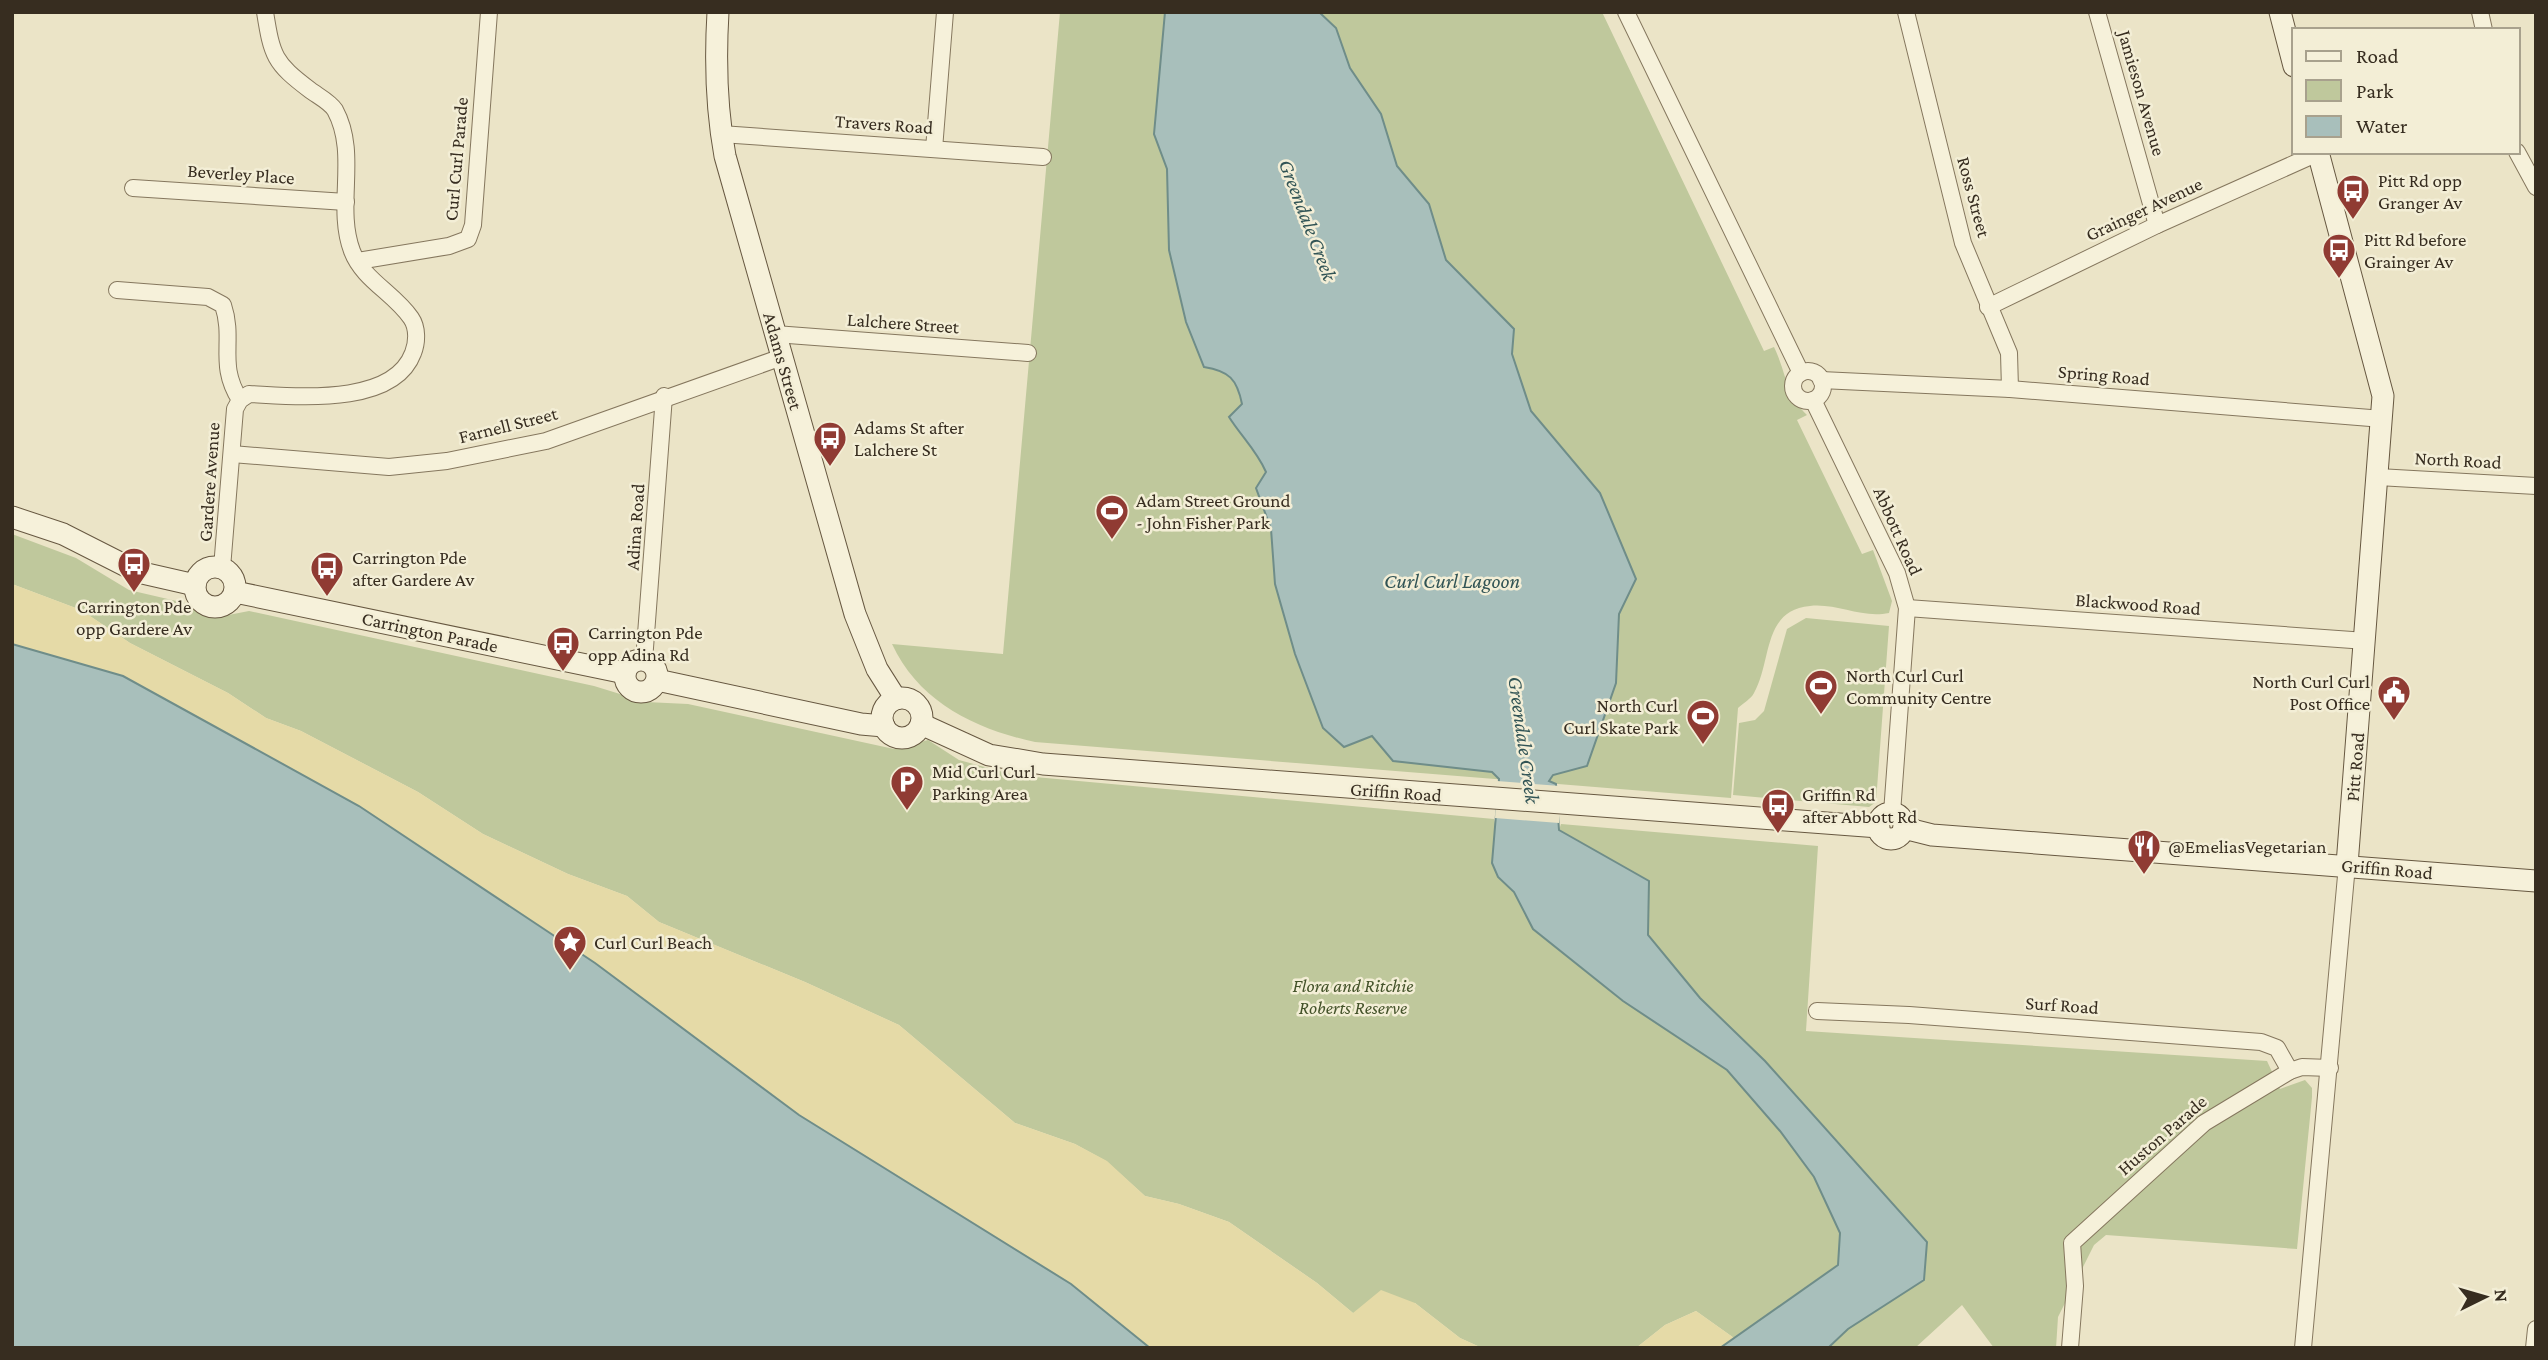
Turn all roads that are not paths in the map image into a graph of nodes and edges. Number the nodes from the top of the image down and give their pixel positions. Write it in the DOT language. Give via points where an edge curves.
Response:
graph roads {
  1 [pos="265,12"];
  2 [pos="489,12"];
  3 [pos="718,12"];
  4 [pos="945,12"];
  5 [pos="1626,12"];
  6 [pos="1906,12"];
  7 [pos="2097,12"];
  8 [pos="2280,12"];
  9 [pos="2292,58"];
  10 [pos="721,134"];
  11 [pos="934,149"];
  12 [pos="2314,154"];
  13 [pos="2319,154"];
  14 [pos="2518,154"];
  15 [pos="1043,157"];
  16 [pos="133,187"];
  17 [pos="2536,187"];
  18 [pos="346,202"];
  19 [pos="2157,225"];
  20 [pos="358,261"];
  21 [pos="117,290"];
  22 [pos="1988,307"];
  23 [pos="775,334"];
  24 [pos="1028,353"];
  25 [pos="782,357"];
  26 [pos="1801,373"];
  27 [pos="1821,380"];
  28 [pos="2010,389"];
  29 [pos="664,396"];
  30 [pos="240,400"];
  31 [pos="1813,400"];
  32 [pos="2383,419"];
  33 [pos="232,454"];
  34 [pos="2378,477"];
  35 [pos="2536,486"];
  36 [pos="12,517"];
  37 [pos="222,568"];
  38 [pos="195,584"];
  39 [pos="235,592"];
  40 [pos="1907,608"];
  41 [pos="2366,642"];
  42 [pos="644,661"];
  43 [pos="625,673"];
  44 [pos="657,680"];
  45 [pos="896,699"];
  46 [pos="921,724"];
  47 [pos="884,726"];
  48 [pos="1892,823"];
  49 [pos="2347,865"];
  50 [pos="2536,881"];
  51 [pos="1817,1011"];
  52 [pos="2330,1068"];
  53 [pos="2290,1071"];
  54 [pos="2536,1329"];
  55 [pos="2070,1348"];
  56 [pos="2304,1348"];
  57 [pos="2534,1348"];
  1 -- 18 [label="street, Gardere Avenue" via="272,53 289,74 334,108 347,140"];
  2 -- 20 [label="street, Curl Curl Parade" via="473,225 468,239"];
  3 -- 10 [label="main road, Adams Street" via="714,65"];
  4 -- 11 [label="street"];
  5 -- 26 [label="street, Abbott Road"];
  6 -- 22 [label="street, Ross Street" via="1963,243"];
  7 -- 19 [label="street, Jamieson Avenue"];
  8 -- 9 [label="main road"];
  10 -- 11 [label="street, Travers Road"];
  10 -- 23 [label="main road, Adams Street"];
  11 -- 15 [label="street, Travers Road"];
  12 -- 19 [label="street, Grainger Avenue"];
  13 -- 32 [label="main road, Pitt Road" via="2379,377"];
  14 -- 17 [label="street"];
  16 -- 18 [label="street, Beverley Place"];
  18 -- 20 [label="street, Gardere Avenue" via="351,250"];
  19 -- 22 [label="street, Grainger Avenue"];
  20 -- 30 [label="street, Gardere Avenue" via="413,320 417,342 408,365 363,391 335,398 248,394"];
  21 -- 30 [label="street" via="208,297 223,305 228,320 226,372"];
  22 -- 28 [label="street, Ross Street" via="2009,353"];
  23 -- 24 [label="street, Lalchere Street"];
  23 -- 25 [label="main road, Adams Street"];
  25 -- 29 [label="street, Farnell Street"];
  25 -- 45 [label="main road, Adams Street" via="855,614 877,669"];
  26 -- 27 [label="street" via="1815,373"];
  26 -- 31 [label="street, Abbott Road" via="1793,385 1796,395"];
  27 -- 28 [label="street, Spring Road"];
  27 -- 31 [label="street" via="1820,394"];
  28 -- 32 [label="street, Spring Road"];
  29 -- 33 [label="street, Farnell Street" via="545,441 447,461 389,467"];
  29 -- 42 [label="street, Adina Road"];
  30 -- 33 [label="street, Gardere Avenue" via="235,409"];
  31 -- 40 [label="street, Abbott Road" via="1897,572"];
  32 -- 34 [label="main road, Pitt Road"];
  33 -- 37 [label="street, Gardere Avenue"];
  34 -- 35 [label="street, North Road"];
  34 -- 41 [label="main road, Pitt Road"];
  36 -- 38 [label="main road" via="63,534 138,572"];
  37 -- 38 [label="main road" via="204,570"];
  37 -- 39 [label="main road" via="232,576"];
  38 -- 39 [label="main road" via="201,601 214,607 228,602"];
  39 -- 43 [label="main road, Carrington Parade"];
  40 -- 41 [label="street, Blackwood Road"];
  40 -- 48 [label="street, Abbott Road"];
  41 -- 49 [label="main road, Pitt Road"];
  42 -- 43 [label="main road" via="634,662"];
  42 -- 44 [label="main road" via="653,666"];
  43 -- 44 [label="main road" via="630,688 640,693 651,689"];
  44 -- 47 [label="main road"];
  45 -- 46 [label="main road" via="914,701 921,711"];
  45 -- 47 [label="main road" via="883,713"];
  46 -- 47 [label="main road" via="913,735 900,738"];
  46 -- 48 [label="main road, Griffin Road" via="978,751 1019,761 1560,805"];
  48 -- 49 [label="main road, Griffin Road" via="1932,835"];
  49 -- 50 [label="main road, Griffin Road"];
  49 -- 52 [label="street, Pitt Road"];
  51 -- 53 [label="street, Surf Road" via="2261,1042 2277,1048"];
  52 -- 53 [label="street, Huston Parade"];
  52 -- 56 [label="street, Pitt Road"];
  53 -- 55 [label="street, Huston Parade" via="2204,1122 2072,1243 2075,1286"];
  54 -- 57 [label="street"];
}
